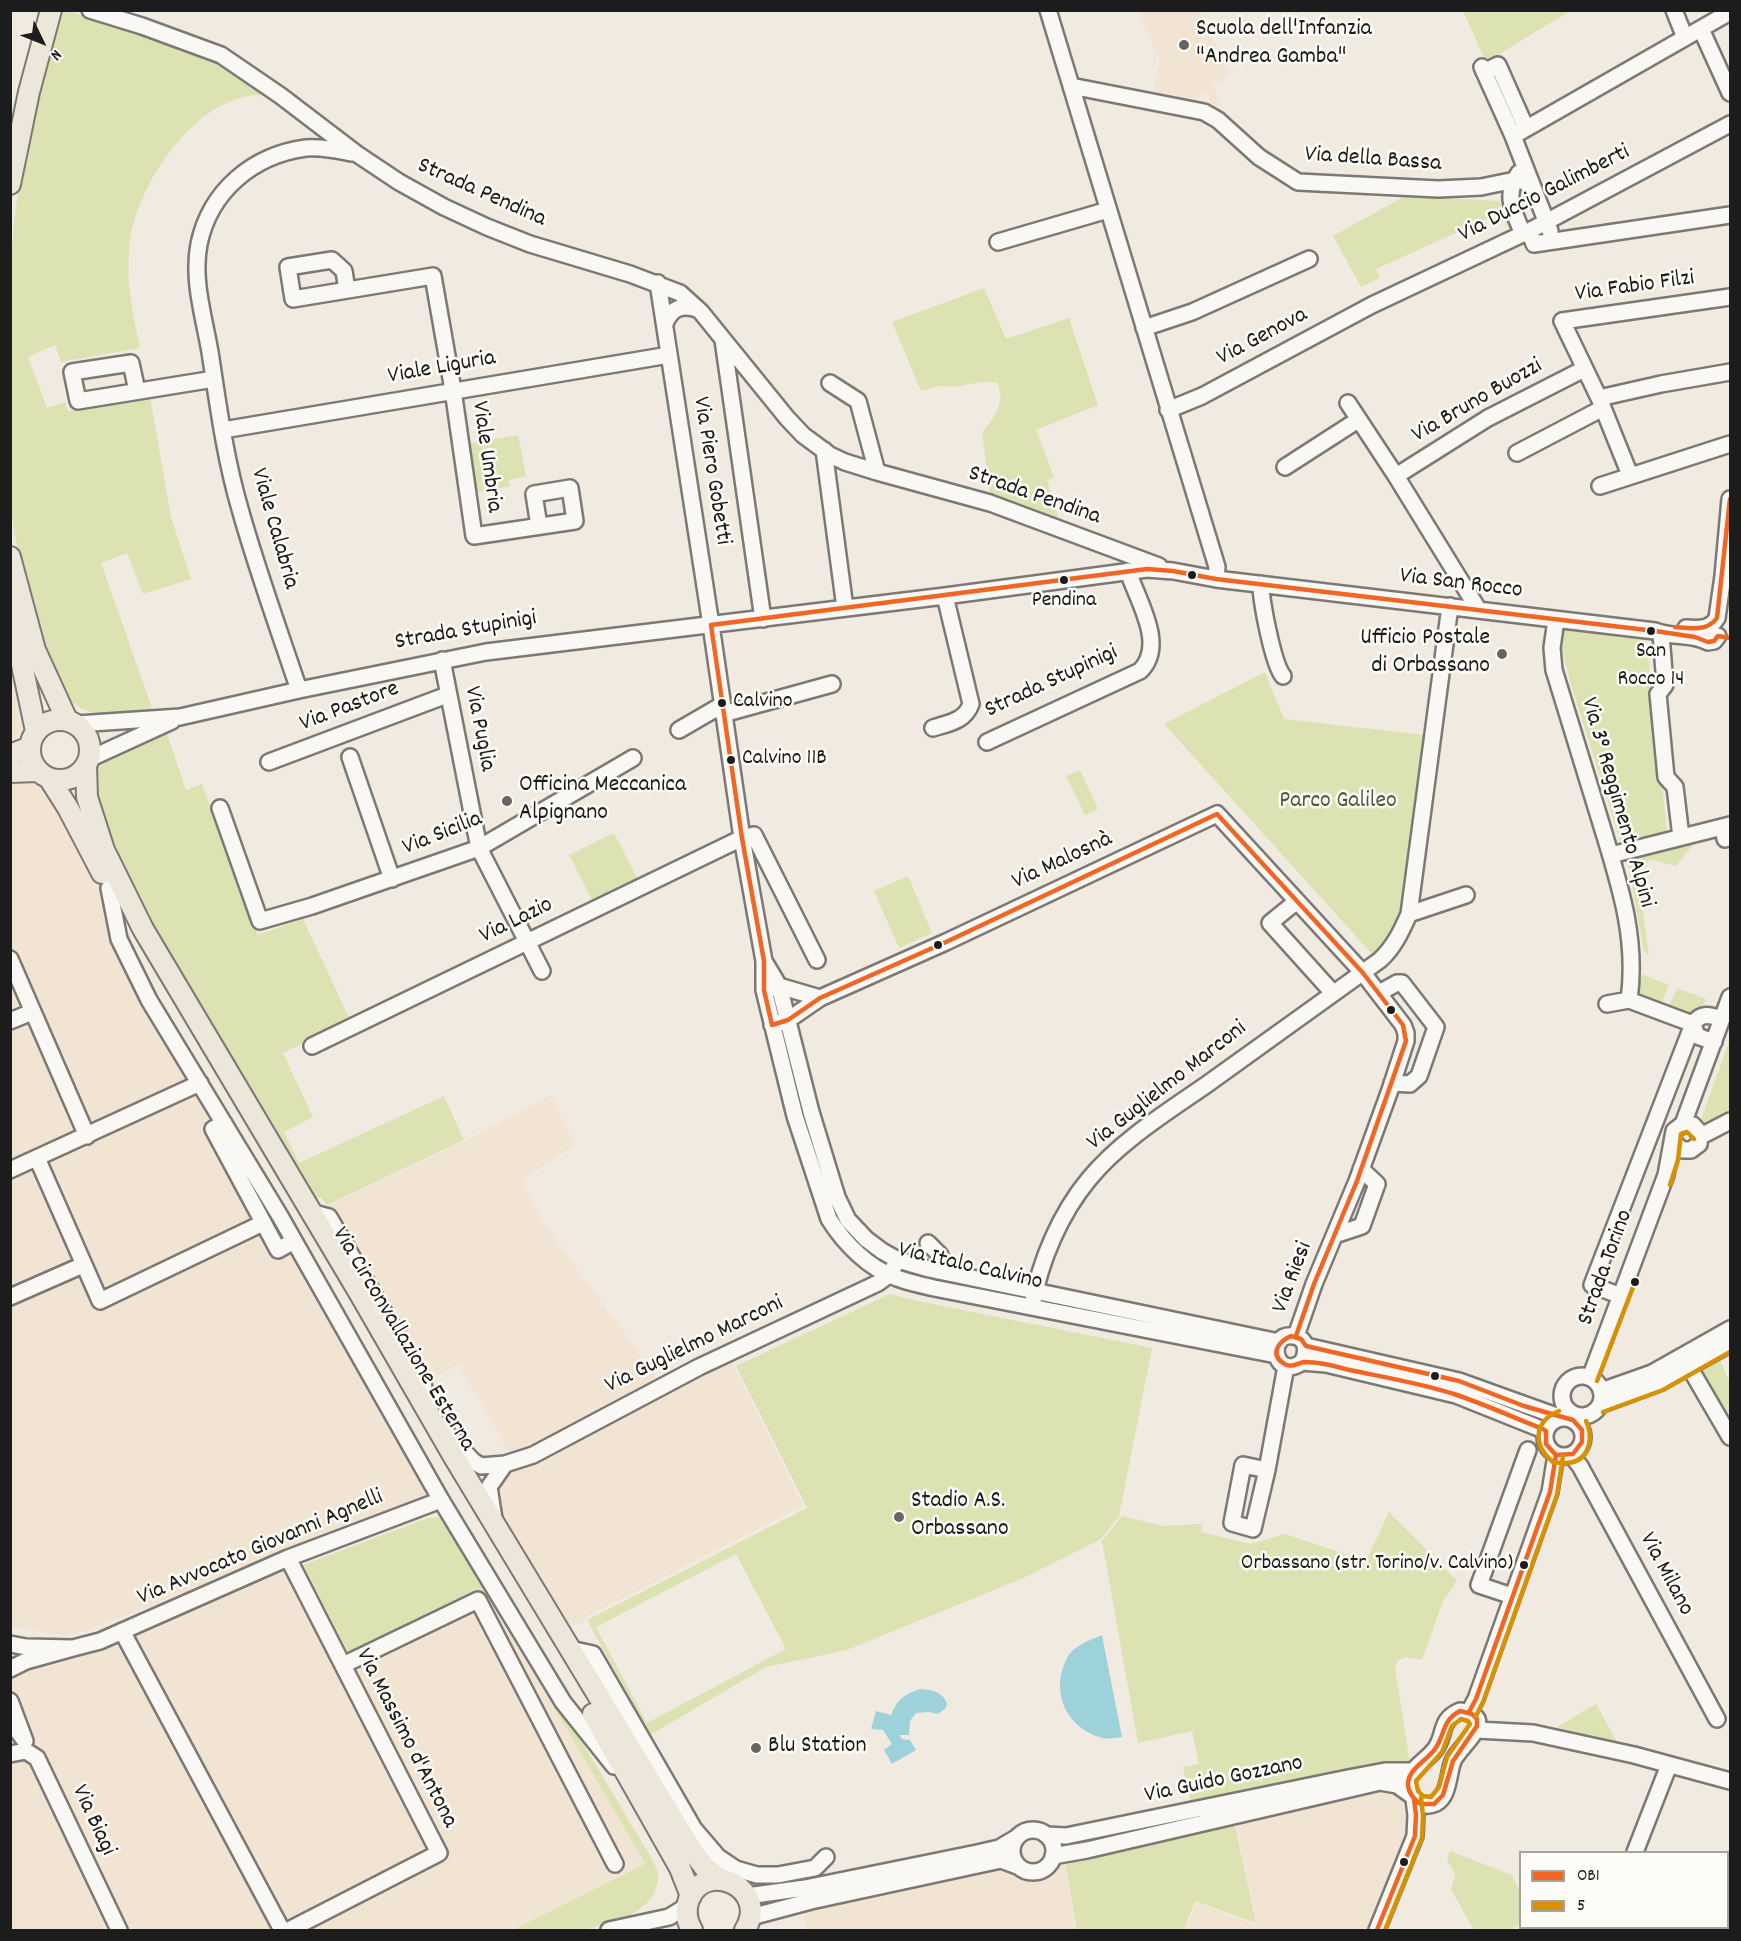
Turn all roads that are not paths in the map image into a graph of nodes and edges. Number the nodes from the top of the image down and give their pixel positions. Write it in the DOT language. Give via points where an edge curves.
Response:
graph roads {
  1 [pos="51,10"];
  2 [pos="90,10"];
  3 [pos="1048,10"];
  4 [pos="1674,10"];
  5 [pos="1731,12"];
  6 [pos="1701,29"];
  7 [pos="1685,39"];
  8 [pos="1483,70"];
  9 [pos="1071,86"];
  10 [pos="1731,93"];
  11 [pos="1731,124"];
  12 [pos="1520,132"];
  13 [pos="357,154"];
  14 [pos="1521,173"];
  15 [pos="10,184"];
  16 [pos="1481,187"];
  17 [pos="1510,201"];
  18 [pos="1108,210"];
  19 [pos="1544,214"];
  20 [pos="1731,215"];
  21 [pos="1526,233"];
  22 [pos="1554,241"];
  23 [pos="998,242"];
  24 [pos="1309,259"];
  25 [pos="658,283"];
  26 [pos="347,290"];
  27 [pos="1731,297"];
  28 [pos="1378,302"];
  29 [pos="699,310"];
  30 [pos="665,324"];
  31 [pos="1144,328"];
  32 [pos="723,339"];
  33 [pos="669,355"];
  34 [pos="1584,369"];
  35 [pos="1731,372"];
  36 [pos="214,378"];
  37 [pos="830,383"];
  38 [pos="453,390"];
  39 [pos="137,391"];
  40 [pos="1348,403"];
  41 [pos="1601,403"];
  42 [pos="1168,410"];
  43 [pos="1358,420"];
  44 [pos="223,430"];
  45 [pos="1731,444"];
  46 [pos="1517,453"];
  47 [pos="824,457"];
  48 [pos="1285,466"];
  49 [pos="878,472"];
  50 [pos="1630,475"];
  51 [pos="1396,476"];
  52 [pos="1600,486"];
  53 [pos="1731,499"];
  54 [pos="539,526"];
  55 [pos="10,557"];
  56 [pos="1128,571"];
  57 [pos="1173,571"];
  58 [pos="1078,578"];
  59 [pos="1216,579"];
  60 [pos="1261,584"];
  61 [pos="945,596"];
  62 [pos="1450,606"];
  63 [pos="10,608"];
  64 [pos="845,608"];
  65 [pos="1478,609"];
  66 [pos="763,619"];
  67 [pos="1556,620"];
  68 [pos="711,625"];
  69 [pos="1658,633"];
  70 [pos="1713,633"];
  71 [pos="442,660"];
  72 [pos="1282,676"];
  73 [pos="832,684"];
  74 [pos="299,690"];
  75 [pos="447,695"];
  76 [pos="722,710"];
  77 [pos="180,717"];
  78 [pos="72,722"];
  79 [pos="933,728"];
  80 [pos="679,730"];
  81 [pos="33,739"];
  82 [pos="987,742"];
  83 [pos="10,755"];
  84 [pos="350,758"];
  85 [pos="633,758"];
  86 [pos="269,762"];
  87 [pos="87,763"];
  88 [pos="10,772"];
  89 [pos="44,775"];
  90 [pos="220,808"];
  91 [pos="1728,830"];
  92 [pos="1682,837"];
  93 [pos="742,838"];
  94 [pos="479,848"];
  95 [pos="1611,855"];
  96 [pos="392,879"];
  97 [pos="109,888"];
  98 [pos="1466,895"];
  99 [pos="1297,902"];
  100 [pos="1409,914"];
  101 [pos="527,942"];
  102 [pos="10,959"];
  103 [pos="817,960"];
  104 [pos="542,971"];
  105 [pos="1363,972"];
  106 [pos="772,988"];
  107 [pos="1333,993"];
  108 [pos="1379,993"];
  109 [pos="1731,997"];
  110 [pos="820,998"];
  111 [pos="1629,1000"];
  112 [pos="1607,1004"];
  113 [pos="32,1012"];
  114 [pos="1722,1019"];
  115 [pos="788,1020"];
  116 [pos="10,1021"];
  117 [pos="1693,1024"];
  118 [pos="772,1025"];
  119 [pos="1714,1042"];
  120 [pos="312,1046"];
  121 [pos="200,1083"];
  122 [pos="1392,1083"];
  123 [pos="1731,1121"];
  124 [pos="224,1123"];
  125 [pos="1683,1124"];
  126 [pos="87,1136"];
  127 [pos="1701,1136"];
  128 [pos="1680,1146"];
  129 [pos="37,1158"];
  130 [pos="10,1170"];
  131 [pos="263,1222"];
  132 [pos="294,1241"];
  133 [pos="928,1243"];
  134 [pos="898,1260"];
  135 [pos="83,1265"];
  136 [pos="938,1271"];
  137 [pos="889,1275"];
  138 [pos="1621,1296"];
  139 [pos="10,1297"];
  140 [pos="1033,1299"];
  141 [pos="1731,1329"];
  142 [pos="1301,1341"];
  143 [pos="1731,1344"];
  144 [pos="1280,1354"];
  145 [pos="1686,1361"];
  146 [pos="1302,1362"];
  147 [pos="1590,1378"];
  148 [pos="1601,1398"];
  149 [pos="1564,1413"];
  150 [pos="430,1415"];
  151 [pos="1581,1421"];
  152 [pos="1546,1431"];
  153 [pos="1731,1437"];
  154 [pos="1528,1450"];
  155 [pos="1564,1455"];
  156 [pos="473,1461"];
  157 [pos="505,1464"];
  158 [pos="1267,1470"];
  159 [pos="441,1500"];
  160 [pos="495,1526"];
  161 [pos="288,1558"];
  162 [pos="1512,1596"];
  163 [pos="122,1631"];
  164 [pos="10,1644"];
  165 [pos="73,1648"];
  166 [pos="570,1649"];
  167 [pos="343,1665"];
  168 [pos="10,1669"];
  169 [pos="10,1701"];
  170 [pos="1468,1713"];
  171 [pos="1718,1719"];
  172 [pos="10,1721"];
  173 [pos="1477,1730"];
  174 [pos="27,1744"];
  175 [pos="10,1754"];
  176 [pos="1669,1765"];
  177 [pos="1412,1771"];
  178 [pos="1731,1781"];
  179 [pos="1412,1797"];
  180 [pos="1430,1806"];
  181 [pos="652,1818"];
  182 [pos="1046,1835"];
  183 [pos="1016,1838"];
  184 [pos="1635,1851"];
  185 [pos="1053,1856"];
  186 [pos="826,1857"];
  187 [pos="615,1864"];
  188 [pos="1017,1866"];
  189 [pos="722,1880"];
  190 [pos="747,1896"];
  191 [pos="689,1901"];
  192 [pos="748,1926"];
  193 [pos="119,1930"];
  194 [pos="282,1930"];
  195 [pos="289,1930"];
  196 [pos="609,1930"];
  197 [pos="692,1930"];
  198 [pos="1377,1930"];
  199 [pos="1388,1930"];
  1 -- 15 [label="main road"];
  2 -- 13 [label="street, Strada Pendina" via="221,55"];
  3 -- 9 [label="street"];
  4 -- 7 [label="street"];
  5 -- 6 [label="street"];
  6 -- 7 [label="street"];
  6 -- 10 [label="street"];
  7 -- 12 [label="street"];
  8 -- 12 [label="street"];
  9 -- 16 [label="street, Via della Bassa" via="1204,112 1259,158 1298,182 1438,189"];
  9 -- 18 [label="street"];
  11 -- 19 [label="street, Via Duccio Galimberti"];
  12 -- 14 [label="street"];
  13 -- 25 [label="street, Strada Pendina" via="407,187 487,227"];
  13 -- 36 [label="street, Viale Calabria" via="307,148 276,155 234,180 214,205 205,222 196,276"];
  14 -- 16 [label="street, Via della Bassa"];
  14 -- 17 [label="street"];
  14 -- 19 [label="street" via="1534,189"];
  16 -- 17 [label="street, Via della Bassa"];
  17 -- 19 [label="street, Via della Bassa" via="1516,212"];
  17 -- 21 [label="street"];
  18 -- 23 [label="street"];
  18 -- 31 [label="street"];
  19 -- 21 [label="street, Via Duccio Galimberti"];
  19 -- 22 [label="street"];
  20 -- 22 [label="street"];
  21 -- 22 [label="street" via="1534,244"];
  21 -- 28 [label="street, Via Duccio Galimberti"];
  24 -- 31 [label="street, Via Genova" via="1192,312"];
  25 -- 29 [label="street, Strada Pendina" via="680,293"];
  25 -- 30 [label="street, Via Piero Gobetti"];
  26 -- 38 [label="street" via="433,276"];
  27 -- 34 [label="street, Via Fabio Filzi" via="1562,321"];
  28 -- 42 [label="street, Via Genova" via="1202,396"];
  29 -- 30 [label="street" via="689,306 678,308"];
  29 -- 32 [label="street, Strada Pendina"];
  30 -- 33 [label="street, Via Piero Gobetti"];
  31 -- 42 [label="street"];
  32 -- 47 [label="street, Strada Pendina" via="786,418"];
  32 -- 66 [label="street"];
  33 -- 38 [label="street, Viale Liguria"];
  33 -- 68 [label="street, Via Piero Gobetti"];
  34 -- 41 [label="street"];
  34 -- 51 [label="street, Via Bruno Buozzi" via="1488,418"];
  35 -- 41 [label="street"];
  36 -- 39 [label="street"];
  36 -- 44 [label="street, Viale Calabria"];
  37 -- 49 [label="street" via="858,401"];
  38 -- 44 [label="street, Viale Liguria"];
  38 -- 54 [label="street, Viale Umbria" via="474,536"];
  40 -- 43 [label="street"];
  41 -- 46 [label="street"];
  41 -- 50 [label="street"];
  42 -- 59 [label="street" via="1217,567"];
  43 -- 48 [label="street"];
  43 -- 51 [label="street"];
  44 -- 74 [label="street, Viale Calabria" via="240,508"];
  45 -- 50 [label="street"];
  47 -- 49 [label="street, Strada Pendina"];
  47 -- 64 [label="street"];
  49 -- 57 [label="street, Strada Pendina" via="990,503"];
  50 -- 52 [label="street"];
  51 -- 65 [label="street"];
  53 -- 70 [label="street"];
  55 -- 78 [label="main road, Via Circonvallazione Esterna" via="35,650"];
  56 -- 57 [label="street, Via San Rocco"];
  56 -- 58 [label="street, Via San Rocco"];
  56 -- 82 [label="street, Strada Stupinigi" via="1151,632 1151,653 1144,667"];
  57 -- 59 [label="street, Via San Rocco"];
  58 -- 61 [label="street, Strada Stupinigi"];
  59 -- 60 [label="street, Via San Rocco"];
  60 -- 62 [label="street, Via San Rocco"];
  60 -- 72 [label="street"];
  61 -- 64 [label="street, Strada Stupinigi"];
  61 -- 79 [label="street, Strada Stupinigi" via="971,704 962,718"];
  62 -- 65 [label="street, Via San Rocco"];
  62 -- 100 [label="street, Via Guglielmo Marconi"];
  63 -- 81 [label="main road, Via Circonvallazione Esterna"];
  64 -- 66 [label="street, Strada Stupinigi"];
  65 -- 67 [label="street, Via San Rocco"];
  66 -- 68 [label="street, Strada Stupinigi"];
  67 -- 69 [label="street, Via San Rocco"];
  67 -- 95 [label="street, Via 3° Reggimento Alpini" via="1554,670"];
  68 -- 71 [label="street, Strada Stupinigi"];
  68 -- 76 [label="street, Via Italo Calvino"];
  69 -- 70 [label="street, Via San Rocco" via="1671,626"];
  69 -- 92 [label="street" via="1665,685 1658,694 1666,777 1675,787"];
  71 -- 74 [label="street, Strada Stupinigi"];
  71 -- 75 [label="street, Via Puglia"];
  73 -- 76 [label="street"];
  74 -- 77 [label="street, Strada Stupinigi"];
  75 -- 86 [label="street, Via Pastore"];
  75 -- 94 [label="street, Via Puglia"];
  76 -- 80 [label="street"];
  76 -- 93 [label="street, Via Italo Calvino"];
  77 -- 78 [label="street, Strada Stupinigi"];
  77 -- 87 [label="street, Strada Stupinigi"];
  78 -- 81 [label="main road" via="50,721"];
  78 -- 87 [label="main road, Via Circonvallazione Esterna" via="89,740"];
  81 -- 83 [label="main road"];
  81 -- 89 [label="main road, Via Circonvallazione Esterna" via="33,764"];
  84 -- 96 [label="street, Via Sicilia"];
  85 -- 94 [label="street, Via Sicilia"];
  87 -- 89 [label="main road" via="70,779"];
  87 -- 150 [label="main road, Via Circonvallazione Esterna" via="87,797 104,850 143,929"];
  88 -- 89 [label="main road"];
  89 -- 97 [label="main road, Via Circonvallazione Esterna" via="68,808"];
  90 -- 96 [label="street, Via Sicilia" via="260,921"];
  91 -- 92 [label="street"];
  92 -- 95 [label="street"];
  93 -- 101 [label="street, Via Lazio"];
  93 -- 103 [label="street" via="754,835"];
  93 -- 106 [label="street, Via Italo Calvino"];
  94 -- 96 [label="street, Via Sicilia"];
  94 -- 101 [label="street, Via Puglia"];
  95 -- 111 [label="street, Via 3° Reggimento Alpini" via="1630,933"];
  97 -- 121 [label="street, Via Circonvallazione Esterna" via="119,939 149,1000"];
  97 -- 181 [label="main road, Via Circonvallazione Esterna" via="179,1014"];
  98 -- 100 [label="street"];
  99 -- 105 [label="street, Via Malosnà"];
  99 -- 107 [label="street" via="1270,923"];
  99 -- 110 [label="street, Via Malosnà" via="1217,814"];
  100 -- 105 [label="street, Via Guglielmo Marconi" via="1391,950"];
  101 -- 104 [label="street, Via Puglia"];
  101 -- 120 [label="street, Via Lazio"];
  102 -- 113 [label="street"];
  105 -- 107 [label="street, Via Guglielmo Marconi"];
  105 -- 108 [label="street, Via Riesi"];
  106 -- 110 [label="street"];
  106 -- 115 [label="street, Via Italo Calvino"];
  106 -- 118 [label="street, Via Italo Calvino"];
  107 -- 140 [label="street, Via Guglielmo Marconi" via="1165,1114 1097,1170 1081,1189 1056,1233 1038,1275"];
  108 -- 122 [label="street, Via Riesi" via="1406,1033"];
  108 -- 122 [label="street" via="1402,983 1436,1027 1419,1076 1410,1084"];
  109 -- 114 [label="street"];
  110 -- 115 [label="street, Via Malosnà"];
  111 -- 112 [label="street"];
  111 -- 117 [label="street"];
  113 -- 116 [label="street"];
  113 -- 126 [label="street"];
  114 -- 117 [label="street" via="1702,1016"];
  114 -- 119 [label="street"];
  115 -- 118 [label="street, Via Malosnà"];
  115 -- 134 [label="street, Via Italo Calvino" via="837,1197 848,1220 866,1239"];
  117 -- 119 [label="street" via="1697,1036"];
  117 -- 138 [label="street, Strada Torino" via="1593,1285"];
  118 -- 137 [label="street, Via Italo Calvino" via="795,1116 829,1219 857,1252"];
  119 -- 125 [label="street"];
  121 -- 124 [label="street, Via Circonvallazione Esterna"];
  121 -- 126 [label="street"];
  122 -- 142 [label="street, Via Riesi" via="1314,1284"];
  123 -- 127 [label="street"];
  124 -- 131 [label="street, Via Circonvallazione Esterna" via="213,1129"];
  124 -- 132 [label="street, Via Circonvallazione Esterna"];
  125 -- 127 [label="street" via="1696,1126"];
  125 -- 128 [label="street" via="1674,1131"];
  126 -- 129 [label="street"];
  127 -- 128 [label="street" via="1697,1147"];
  128 -- 138 [label="street, Strada Torino"];
  129 -- 130 [label="street"];
  129 -- 135 [label="street"];
  131 -- 132 [label="street, Via Circonvallazione Esterna" via="278,1250"];
  131 -- 135 [label="street" via="100,1300"];
  132 -- 159 [label="street, Via Circonvallazione Esterna"];
  133 -- 136 [label="street, Via Italo Calvino" via="940,1255"];
  134 -- 136 [label="street, Via Italo Calvino"];
  134 -- 137 [label="street, Via Guglielmo Marconi"];
  135 -- 139 [label="street"];
  136 -- 140 [label="street, Via Italo Calvino"];
  137 -- 140 [label="street, Via Italo Calvino" via="934,1288"];
  137 -- 157 [label="street, Via Guglielmo Marconi" via="662,1385 533,1455"];
  138 -- 147 [label="street, Strada Torino"];
  140 -- 144 [label="street, Via Italo Calvino"];
  141 -- 145 [label="street"];
  142 -- 144 [label="street" via="1284,1338"];
  142 -- 146 [label="street" via="1306,1355"];
  142 -- 149 [label="street" via="1459,1381"];
  143 -- 145 [label="street"];
  144 -- 146 [label="street, Via Italo Calvino" via="1297,1366"];
  144 -- 158 [label="street"];
  145 -- 148 [label="street" via="1659,1383"];
  145 -- 153 [label="street"];
  146 -- 152 [label="street, Via Italo Calvino" via="1326,1364 1456,1395"];
  147 -- 148 [label="street" via="1596,1382"];
  147 -- 149 [label="street" via="1574,1378 1565,1386"];
  148 -- 151 [label="street" via="1593,1413"];
  149 -- 151 [label="street"];
  149 -- 152 [label="street"];
  150 -- 156 [label="street, Via Circonvallazione Esterna"];
  150 -- 160 [label="main road, Via Circonvallazione Esterna"];
  151 -- 155 [label="street" via="1583,1444 1578,1451"];
  152 -- 155 [label="street" via="1546,1444"];
  154 -- 162 [label="street" via="1479,1585"];
  155 -- 162 [label="street"];
  155 -- 171 [label="street, Via Milano" via="1580,1466"];
  156 -- 157 [label="street, Via Guglielmo Marconi" via="481,1466"];
  157 -- 160 [label="street" via="489,1487"];
  159 -- 161 [label="street, Via Avvocato Giovanni Agnelli"];
  159 -- 181 [label="street, Via Circonvallazione Esterna" via="563,1702"];
  160 -- 166 [label="main road, Via Circonvallazione Esterna"];
  161 -- 163 [label="street, Via Avvocato Giovanni Agnelli"];
  161 -- 167 [label="street, Via Massimo d'Antona"];
  162 -- 170 [label="street"];
  163 -- 165 [label="street, Via Avvocato Giovanni Agnelli"];
  163 -- 194 [label="street"];
  164 -- 165 [label="street"];
  165 -- 168 [label="street"];
  166 -- 186 [label="street" via="593,1654 694,1829 718,1857 736,1869 778,1875 815,1868"];
  166 -- 189 [label="main road, Via Circonvallazione Esterna" via="691,1849 705,1868"];
  167 -- 187 [label="street" via="478,1600"];
  167 -- 195 [label="street, Via Massimo d'Antona" via="439,1854"];
  169 -- 174 [label="street"];
  170 -- 173 [label="street" via="1474,1717"];
  170 -- 177 [label="street" via="1460,1711 1449,1717 1436,1748"];
  172 -- 174 [label="street"];
  173 -- 176 [label="street" via="1533,1733"];
  173 -- 180 [label="street" via="1456,1756 1441,1800"];
  174 -- 175 [label="street"];
  174 -- 193 [label="street, Via Biagi"];
  176 -- 178 [label="street"];
  176 -- 184 [label="street"];
  177 -- 179 [label="street" via="1408,1782"];
  177 -- 182 [label="street, Via Guido Gozzano" via="1367,1774 1066,1836"];
  179 -- 180 [label="street, Via Guido Gozzano"];
  179 -- 185 [label="street, Via Guido Gozzano" via="1397,1785 1380,1782"];
  179 -- 198 [label="street" via="1415,1836"];
  180 -- 199 [label="street" via="1423,1839"];
  181 -- 191 [label="main road, Via Circonvallazione Esterna" via="680,1868"];
  182 -- 183 [label="street" via="1031,1830"];
  182 -- 185 [label="street" via="1053,1845"];
  183 -- 188 [label="street" via="1011,1852"];
  183 -- 190 [label="street" via="999,1848 977,1853"];
  185 -- 188 [label="street" via="1041,1871 1028,1872"];
  188 -- 192 [label="street" via="1001,1860 811,1901"];
  189 -- 190 [label="main road, Via Circonvallazione Esterna" via="732,1882"];
  189 -- 191 [label="main road" via="698,1887"];
  190 -- 192 [label="main road" via="751,1907"];
  191 -- 196 [label="street" via="669,1917"];
  191 -- 197 [label="main road, Via Circonvallazione Esterna" via="686,1916"];
}
